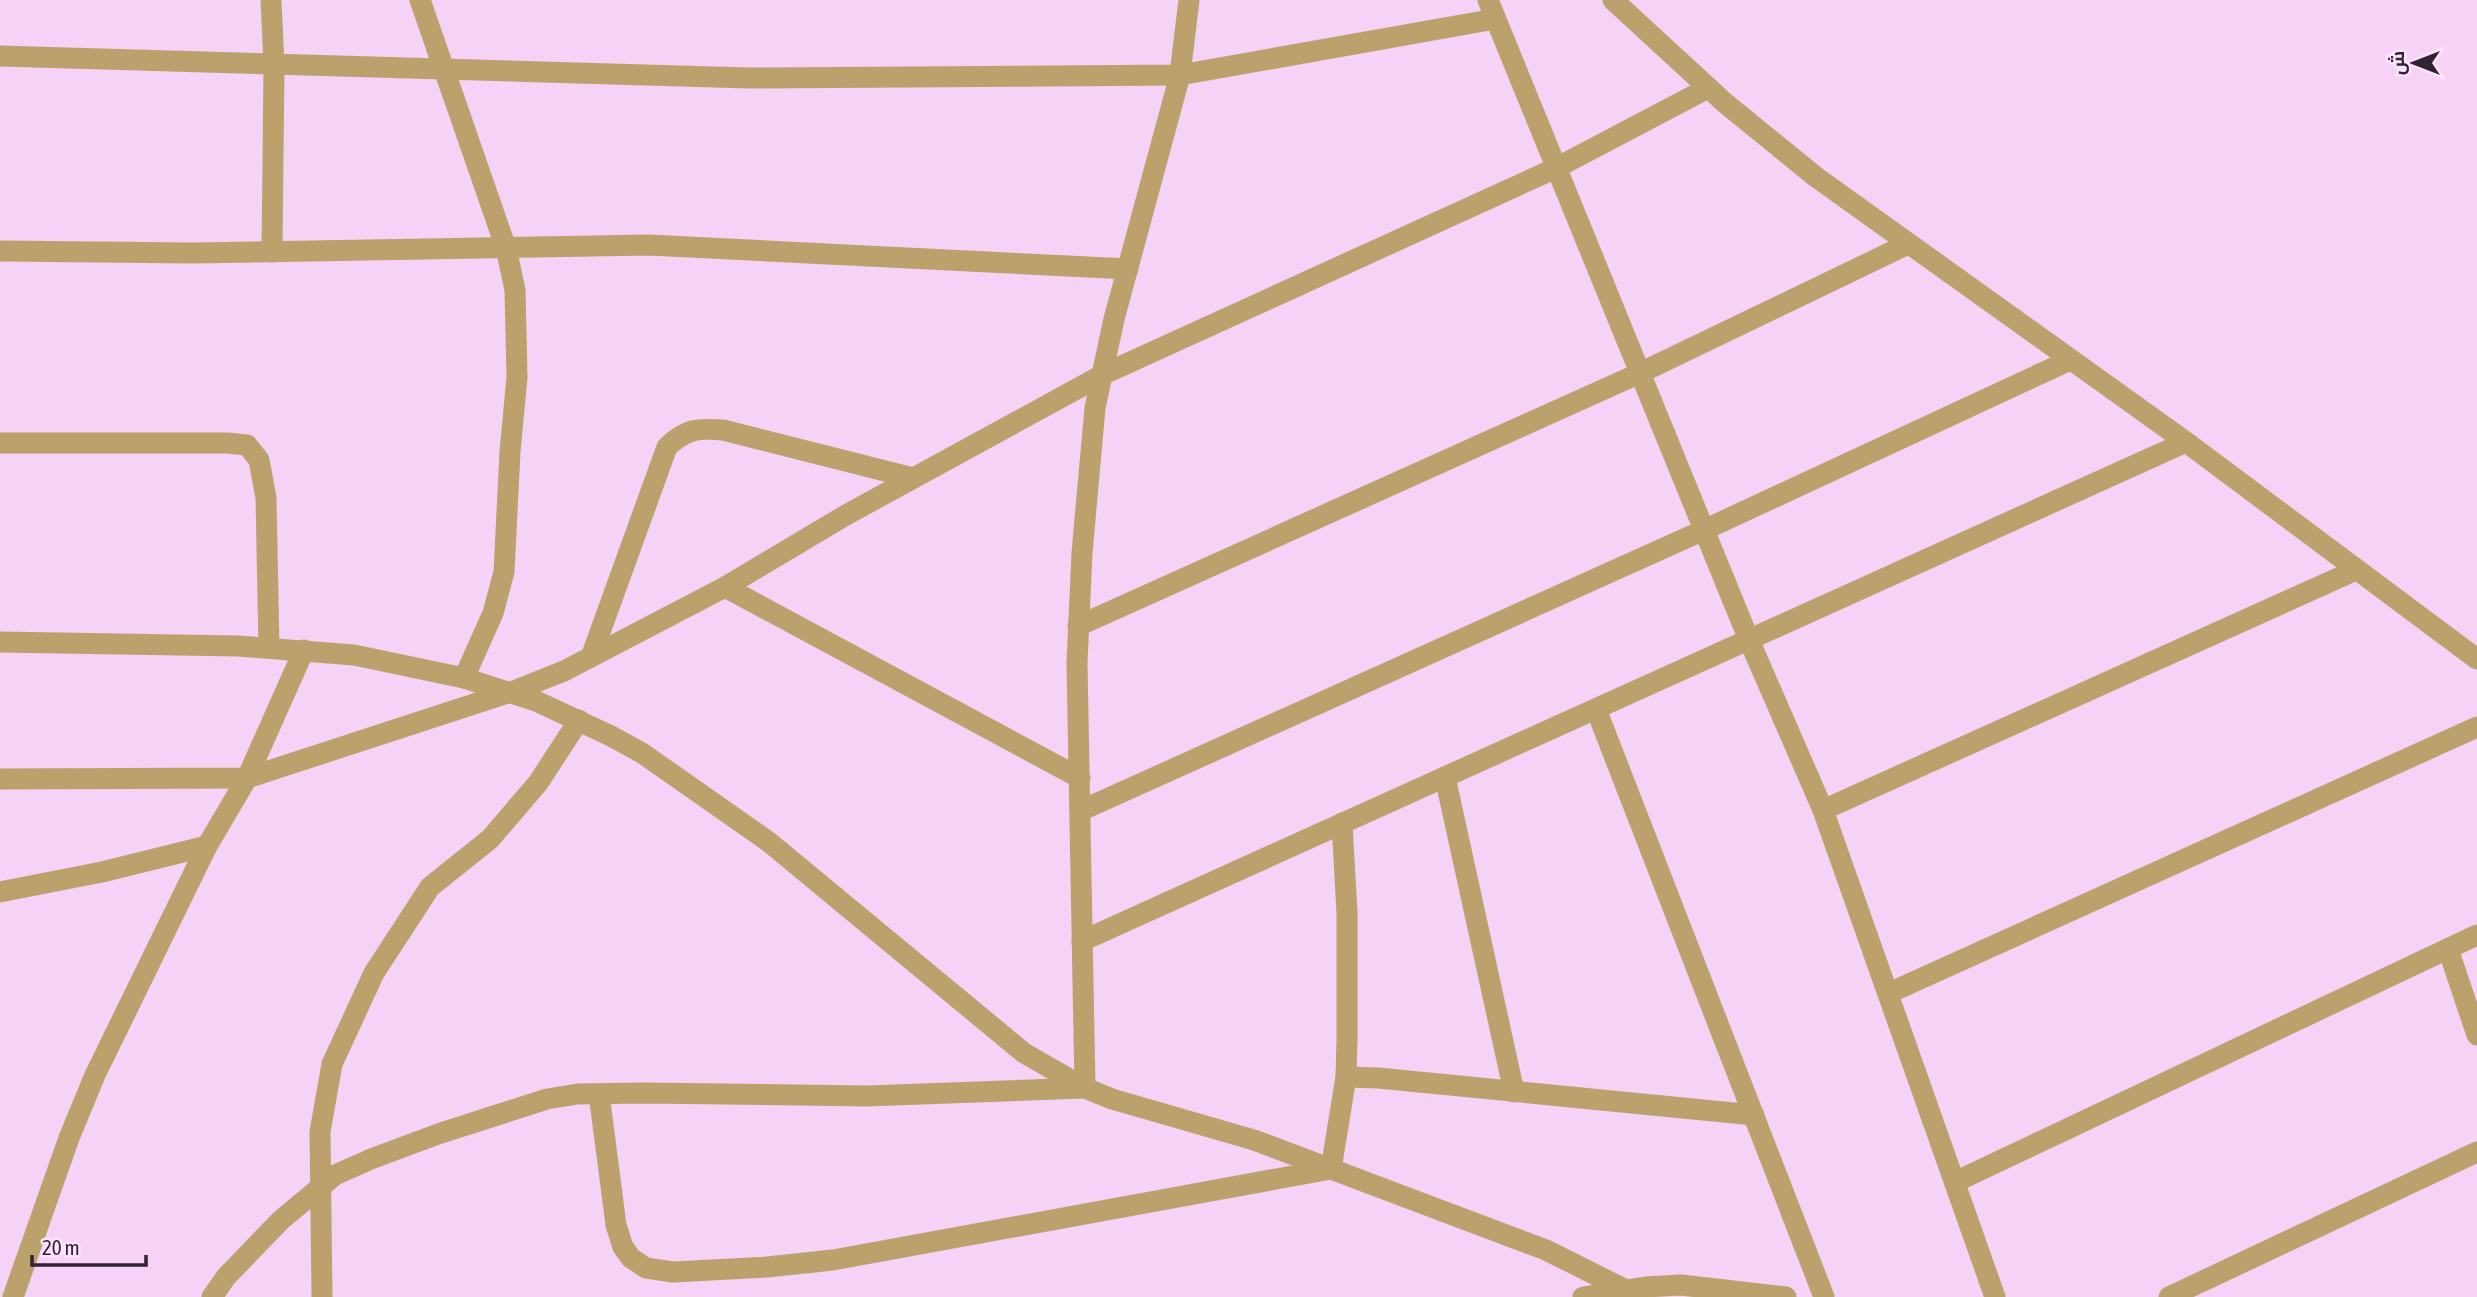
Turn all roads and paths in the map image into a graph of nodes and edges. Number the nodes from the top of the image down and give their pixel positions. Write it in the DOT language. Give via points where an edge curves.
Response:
graph roads {
  1 [pos="271,0"];
  2 [pos="420,0"];
  3 [pos="1189,0"];
  4 [pos="1613,0"];
  5 [pos="1492,10"];
  6 [pos="0,56"];
  7 [pos="274,65"];
  8 [pos="444,70"];
  9 [pos="1180,75"];
  10 [pos="1707,88"];
  11 [pos="1556,167"];
  12 [pos="1908,244"];
  13 [pos="506,248"];
  14 [pos="0,251"];
  15 [pos="272,252"];
  16 [pos="1128,269"];
  17 [pos="2070,359"];
  18 [pos="1640,373"];
  19 [pos="1104,374"];
  20 [pos="2186,442"];
  21 [pos="0,443"];
  22 [pos="913,478"];
  23 [pos="1704,530"];
  24 [pos="2356,570"];
  25 [pos="725,587"];
  26 [pos="1078,626"];
  27 [pos="1749,640"];
  28 [pos="0,642"];
  29 [pos="269,648"];
  30 [pos="304,650"];
  31 [pos="591,657"];
  32 [pos="2477,659"];
  33 [pos="464,678"];
  34 [pos="511,692"];
  35 [pos="1596,709"];
  36 [pos="579,720"];
  37 [pos="2477,727"];
  38 [pos="1445,777"];
  39 [pos="247,778"];
  40 [pos="1080,778"];
  41 [pos="0,779"];
  42 [pos="1823,810"];
  43 [pos="1080,811"];
  44 [pos="1342,823"];
  45 [pos="207,846"];
  46 [pos="0,892"];
  47 [pos="2477,935"];
  48 [pos="1082,941"];
  49 [pos="2448,949"];
  50 [pos="1889,993"];
  51 [pos="2477,1035"];
  52 [pos="1346,1077"];
  53 [pos="1085,1088"];
  54 [pos="1514,1092"];
  55 [pos="599,1094"];
  56 [pos="1754,1115"];
  57 [pos="2477,1152"];
  58 [pos="1331,1169"];
  59 [pos="1955,1182"];
  60 [pos="319,1188"];
  61 [pos="1626,1290"];
  62 [pos="1669,1292"];
  63 [pos="13,1297"];
  64 [pos="212,1297"];
  65 [pos="322,1297"];
  66 [pos="1583,1297"];
  67 [pos="1786,1297"];
  68 [pos="1824,1297"];
  69 [pos="1996,1297"];
  70 [pos="2169,1297"];
  1 -- 7 [label="street"];
  2 -- 8 [label="street"];
  3 -- 9 [label="street"];
  4 -- 10 [label="street"];
  5 -- 9 [label="street"];
  5 -- 11 [label="street"];
  6 -- 7 [label="street"];
  7 -- 8 [label="street"];
  7 -- 15 [label="street"];
  8 -- 9 [label="street" via="749,78"];
  8 -- 13 [label="street"];
  9 -- 16 [label="street"];
  10 -- 11 [label="street"];
  10 -- 12 [label="street"];
  11 -- 18 [label="street"];
  11 -- 19 [label="street"];
  12 -- 17 [label="street"];
  12 -- 18 [label="street"];
  13 -- 15 [label="street"];
  13 -- 16 [label="street" via="649,245"];
  13 -- 33 [label="street" via="515,290 517,377 504,572 493,613"];
  14 -- 15 [label="street"];
  16 -- 19 [label="street"];
  17 -- 20 [label="street"];
  17 -- 23 [label="street"];
  18 -- 23 [label="street"];
  18 -- 26 [label="street"];
  19 -- 22 [label="street"];
  19 -- 26 [label="street" via="1095,408"];
  20 -- 24 [label="street"];
  20 -- 27 [label="street"];
  21 -- 29 [label="street" via="247,445 259,460 265,487"];
  22 -- 25 [label="street"];
  22 -- 31 [label="street" via="723,430 700,428 680,435 667,447"];
  23 -- 27 [label="street"];
  23 -- 43 [label="street"];
  24 -- 32 [label="street"];
  24 -- 42 [label="street"];
  25 -- 31 [label="street"];
  25 -- 40 [label="street"];
  26 -- 40 [label="street"];
  27 -- 35 [label="street"];
  27 -- 42 [label="street"];
  28 -- 29 [label="street"];
  29 -- 30 [label="street"];
  30 -- 33 [label="street" via="354,654"];
  30 -- 39 [label="street"];
  31 -- 34 [label="street"];
  33 -- 34 [label="street"];
  34 -- 36 [label="street"];
  34 -- 39 [label="street"];
  35 -- 38 [label="street"];
  35 -- 56 [label="street"];
  36 -- 53 [label="street" via="642,753 769,842 1024,1053"];
  36 -- 60 [label="street" via="538,783 490,839 430,887 374,972 332,1064 320,1132"];
  37 -- 50 [label="street"];
  38 -- 44 [label="street"];
  38 -- 54 [label="street"];
  39 -- 41 [label="street"];
  39 -- 45 [label="street"];
  40 -- 43 [label="street"];
  42 -- 50 [label="street"];
  43 -- 48 [label="street"];
  44 -- 48 [label="street"];
  44 -- 52 [label="street" via="1347,913"];
  45 -- 46 [label="street"];
  45 -- 63 [label="street" via="95,1075"];
  47 -- 49 [label="street"];
  48 -- 53 [label="street"];
  49 -- 51 [label="street"];
  49 -- 59 [label="street"];
  50 -- 59 [label="street"];
  52 -- 54 [label="street"];
  52 -- 58 [label="street"];
  53 -- 55 [label="street" via="867,1096"];
  53 -- 58 [label="street"];
  54 -- 56 [label="street"];
  55 -- 58 [label="street" via="616,1225 623,1247 646,1268 673,1272 833,1260"];
  55 -- 60 [label="street" via="547,1099 438,1134 335,1175"];
  56 -- 68 [label="street"];
  57 -- 70 [label="street"];
  58 -- 61 [label="street" via="1546,1250"];
  59 -- 69 [label="street"];
  60 -- 64 [label="street" via="281,1220"];
  60 -- 65 [label="street"];
  61 -- 62 [label="street"];
  61 -- 66 [label="street"];
  62 -- 67 [label="street" via="1681,1285"];
}
